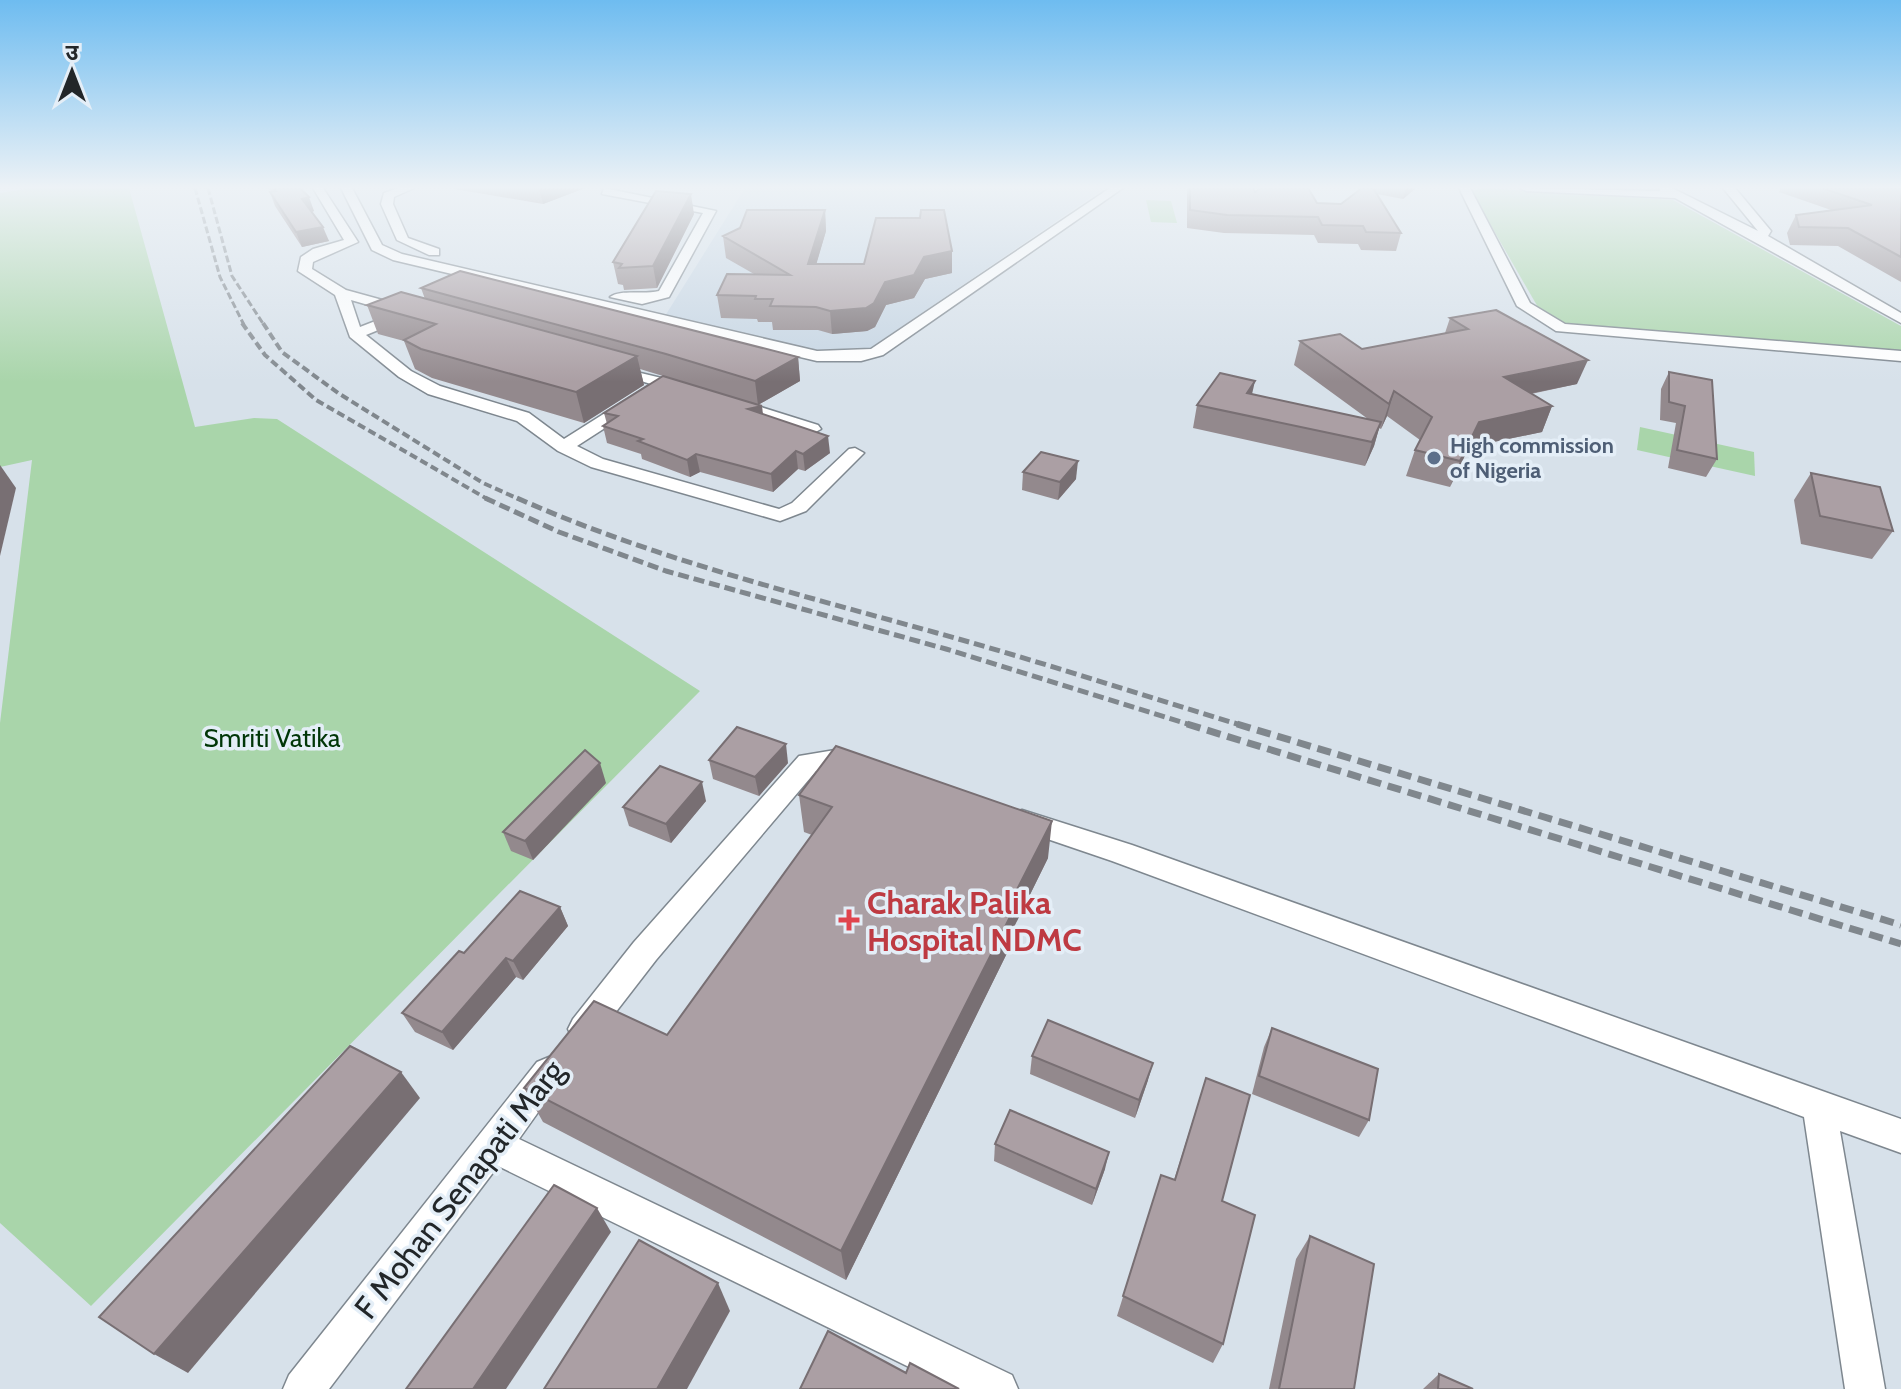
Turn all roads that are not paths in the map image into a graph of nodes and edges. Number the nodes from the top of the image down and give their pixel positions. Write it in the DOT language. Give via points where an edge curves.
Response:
graph roads {
  1 [pos="317,253"];
  2 [pos="389,253"];
  3 [pos="439,253"];
  4 [pos="687,253"];
  5 [pos="1020,253"];
  6 [pos="1497,253"];
  7 [pos="1787,253"];
  8 [pos="341,293"];
  9 [pos="655,298"];
  10 [pos="638,314"];
  11 [pos="1901,319"];
  12 [pos="355,334"];
  13 [pos="1901,356"];
  14 [pos="598,364"];
  15 [pos="718,399"];
  16 [pos="812,429"];
  17 [pos="564,447"];
  18 [pos="855,453"];
  19 [pos="880,774"];
  20 [pos="1001,813"];
  21 [pos="1819,1106"];
  22 [pos="1901,1136"];
  23 [pos="493,1145"];
  24 [pos="303,1389"];
  25 [pos="998,1389"];
  26 [pos="1865,1389"];
  1 -- 8 [label="street" via="303,266"];
  2 -- 10 [label="street"];
  3 -- 9 [label="street" via="617,297"];
  4 -- 9 [label="street" via="664,294"];
  5 -- 10 [label="street" via="869,354 817,356"];
  6 -- 13 [label="street" via="1524,306 1561,328"];
  7 -- 11 [label="street"];
  8 -- 12 [label="street"];
  8 -- 12 [label="street" via="418,314"];
  9 -- 10 [label="street"];
  12 -- 17 [label="street" via="419,382 523,417"];
  14 -- 17 [label="street" via="671,385"];
  15 -- 16 [label="street"];
  17 -- 18 [label="street" via="597,463 780,515 799,507"];
  19 -- 23 [label="street, F Mohan Senapati Marg" via="835,759 808,763 645,951"];
  20 -- 21 [label="street"];
  21 -- 22 [label="street"];
  21 -- 26 [label="street"];
  23 -- 24 [label="street, F Mohan Senapati Marg"];
  23 -- 25 [label="street"];
}
